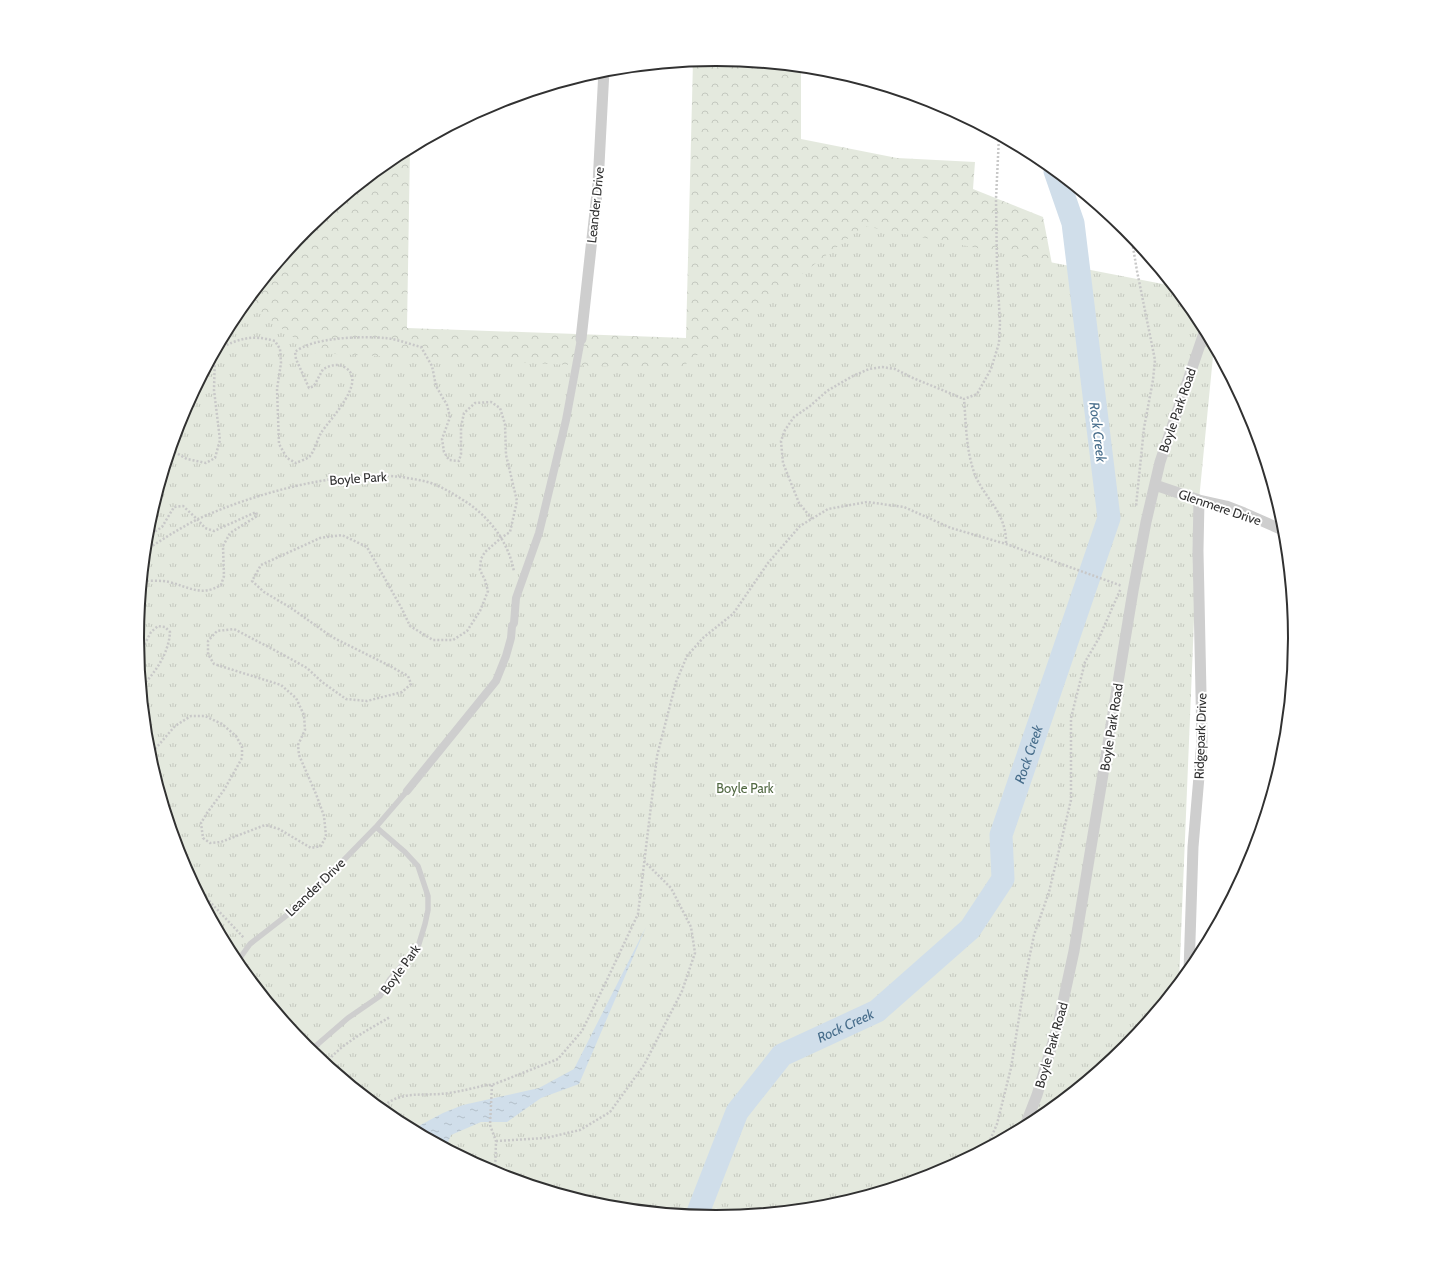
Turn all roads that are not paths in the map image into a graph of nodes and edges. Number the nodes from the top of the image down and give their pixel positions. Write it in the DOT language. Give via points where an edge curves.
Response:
graph roads {
  1 [pos="604,77"];
  2 [pos="1203,337"];
  3 [pos="580,340"];
  4 [pos="1155,485"];
  5 [pos="1199,500"];
  6 [pos="1278,529"];
  7 [pos="408,791"];
  8 [pos="376,827"];
  9 [pos="241,956"];
  10 [pos="1189,960"];
  11 [pos="316,1046"];
  12 [pos="1028,1117"];
  1 -- 3 [label="street, Leander Drive" via="598,184"];
  2 -- 4 [label="street, Boyle Park Road" via="1160,462"];
  3 -- 7 [label="street" via="566,420 539,533 516,598 514,623 506,656 496,681"];
  4 -- 5 [label="street, Glenmere Drive"];
  4 -- 12 [label="street, Boyle Park Road" via="1133,591 1065,998"];
  5 -- 6 [label="street, Glenmere Drive" via="1226,506"];
  5 -- 10 [label="street, Ridgepark Drive" via="1202,741 1193,847"];
  7 -- 8 [label="lane"];
  8 -- 9 [label="lane, Leander Drive" via="300,905 250,944"];
  8 -- 11 [label="lane, Boyle Park" via="418,866 428,896 425,924 418,947 390,979 380,996 348,1018"];
}
